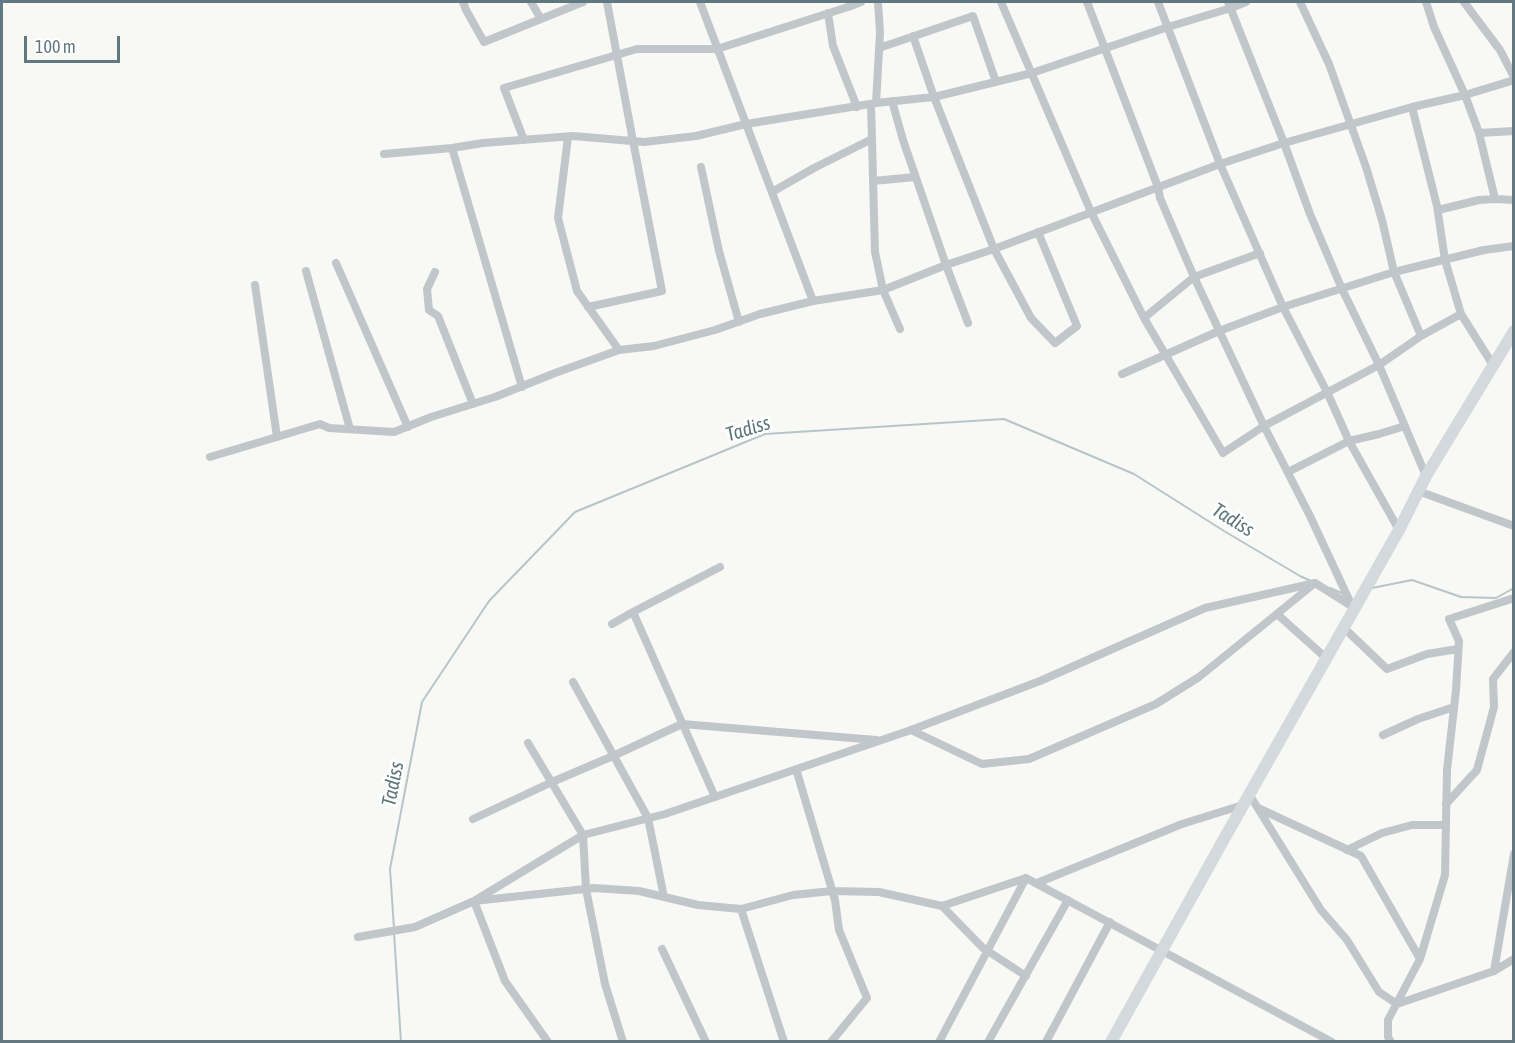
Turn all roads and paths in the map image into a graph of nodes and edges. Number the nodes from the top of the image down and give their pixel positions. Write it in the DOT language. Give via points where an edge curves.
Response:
graph roads {
  1 [pos="463,2"];
  2 [pos="531,2"];
  3 [pos="583,2"];
  4 [pos="607,2"];
  5 [pos="700,2"];
  6 [pos="861,2"];
  7 [pos="878,2"];
  8 [pos="1001,2"];
  9 [pos="1087,2"];
  10 [pos="1158,2"];
  11 [pos="1246,2"];
  12 [pos="1300,2"];
  13 [pos="1426,2"];
  14 [pos="1464,2"];
  15 [pos="851,4"];
  16 [pos="1230,5"];
  17 [pos="828,13"];
  18 [pos="541,19"];
  19 [pos="1168,27"];
  20 [pos="913,36"];
  21 [pos="879,48"];
  22 [pos="1105,48"];
  23 [pos="717,49"];
  24 [pos="617,55"];
  25 [pos="1032,74"];
  26 [pos="1514,78"];
  27 [pos="996,82"];
  28 [pos="1465,95"];
  29 [pos="934,97"];
  30 [pos="892,101"];
  31 [pos="873,104"];
  32 [pos="857,107"];
  33 [pos="1412,107"];
  34 [pos="746,124"];
  35 [pos="1350,125"];
  36 [pos="1514,131"];
  37 [pos="1479,133"];
  38 [pos="568,137"];
  39 [pos="872,139"];
  40 [pos="524,140"];
  41 [pos="633,141"];
  42 [pos="1284,143"];
  43 [pos="452,148"];
  44 [pos="384,154"];
  45 [pos="1220,164"];
  46 [pos="701,167"];
  47 [pos="915,177"];
  48 [pos="873,181"];
  49 [pos="1158,187"];
  50 [pos="772,192"];
  51 [pos="1495,199"];
  52 [pos="1514,200"];
  53 [pos="1438,210"];
  54 [pos="1091,212"];
  55 [pos="1038,232"];
  56 [pos="1514,246"];
  57 [pos="994,249"];
  58 [pos="1260,253"];
  59 [pos="1445,260"];
  60 [pos="336,264"];
  61 [pos="946,265"];
  62 [pos="306,272"];
  63 [pos="435,272"];
  64 [pos="1394,272"];
  65 [pos="1194,277"];
  66 [pos="255,285"];
  67 [pos="1342,289"];
  68 [pos="883,290"];
  69 [pos="813,301"];
  70 [pos="588,307"];
  71 [pos="1283,307"];
  72 [pos="1461,314"];
  73 [pos="1144,318"];
  74 [pos="739,322"];
  75 [pos="968,323"];
  76 [pos="900,329"];
  77 [pos="1219,331"];
  78 [pos="1514,331"];
  79 [pos="1421,336"];
  80 [pos="619,350"];
  81 [pos="1165,355"];
  82 [pos="1379,365"];
  83 [pos="1493,365"];
  84 [pos="1122,374"];
  85 [pos="522,387"];
  86 [pos="1327,392"];
  87 [pos="473,404"];
  88 [pos="1264,426"];
  89 [pos="1405,426"];
  90 [pos="408,427"];
  91 [pos="350,429"];
  92 [pos="278,437"];
  93 [pos="1349,441"];
  94 [pos="210,457"];
  95 [pos="1288,472"];
  96 [pos="1426,476"];
  97 [pos="1418,491"];
  98 [pos="1514,526"];
  99 [pos="1399,530"];
  100 [pos="720,567"];
  101 [pos="1315,583"];
  102 [pos="1514,598"];
  103 [pos="1353,606"];
  104 [pos="633,612"];
  105 [pos="1277,615"];
  106 [pos="612,624"];
  107 [pos="1343,627"];
  108 [pos="1458,649"];
  109 [pos="1514,652"];
  110 [pos="1326,658"];
  111 [pos="573,682"];
  112 [pos="1454,707"];
  113 [pos="682,724"];
  114 [pos="911,730"];
  115 [pos="1383,735"];
  116 [pos="879,740"];
  117 [pos="528,743"];
  118 [pos="613,756"];
  119 [pos="796,769"];
  120 [pos="552,782"];
  121 [pos="715,797"];
  122 [pos="1246,799"];
  123 [pos="1446,804"];
  124 [pos="1258,808"];
  125 [pos="648,818"];
  126 [pos="473,819"];
  127 [pos="1446,825"];
  128 [pos="583,835"];
  129 [pos="1347,850"];
  130 [pos="1514,854"];
  131 [pos="1026,878"];
  132 [pos="1037,883"];
  133 [pos="586,889"];
  134 [pos="832,891"];
  135 [pos="664,897"];
  136 [pos="1068,900"];
  137 [pos="474,901"];
  138 [pos="942,906"];
  139 [pos="741,909"];
  140 [pos="1110,922"];
  141 [pos="358,936"];
  142 [pos="662,950"];
  143 [pos="1161,950"];
  144 [pos="987,951"];
  145 [pos="1420,959"];
  146 [pos="1514,959"];
  147 [pos="1494,971"];
  148 [pos="1026,975"];
  149 [pos="1397,1004"];
  150 [pos="548,1041"];
  151 [pos="623,1041"];
  152 [pos="706,1041"];
  153 [pos="784,1041"];
  154 [pos="831,1041"];
  155 [pos="939,1041"];
  156 [pos="988,1041"];
  157 [pos="1046,1041"];
  158 [pos="1111,1041"];
  159 [pos="1332,1041"];
  160 [pos="1391,1041"];
  1 -- 18 [label="street" via="484,42"];
  2 -- 18 [label="street"];
  3 -- 18 [label="street"];
  4 -- 24 [label="street"];
  5 -- 23 [label="street"];
  6 -- 15 [label="street"];
  7 -- 21 [label="street"];
  8 -- 25 [label="street"];
  9 -- 22 [label="street"];
  10 -- 19 [label="street"];
  11 -- 16 [label="street"];
  12 -- 35 [label="street" via="1329,64"];
  13 -- 28 [label="street"];
  14 -- 26 [label="street" via="1500,50"];
  15 -- 17 [label="street"];
  16 -- 19 [label="street"];
  16 -- 42 [label="street"];
  17 -- 23 [label="street"];
  17 -- 32 [label="street" via="833,46"];
  19 -- 22 [label="street"];
  19 -- 45 [label="street"];
  20 -- 21 [label="street"];
  20 -- 27 [label="street" via="973,16"];
  20 -- 29 [label="street"];
  21 -- 31 [label="street"];
  22 -- 25 [label="street"];
  22 -- 49 [label="street"];
  23 -- 24 [label="street" via="637,49"];
  23 -- 34 [label="street"];
  24 -- 40 [label="street" via="504,88"];
  24 -- 41 [label="street"];
  25 -- 27 [label="street"];
  25 -- 54 [label="street"];
  26 -- 28 [label="street"];
  27 -- 29 [label="street"];
  28 -- 33 [label="street"];
  28 -- 37 [label="street"];
  29 -- 30 [label="street"];
  29 -- 57 [label="street"];
  30 -- 31 [label="street"];
  30 -- 47 [label="street"];
  31 -- 32 [label="street"];
  31 -- 39 [label="street"];
  32 -- 34 [label="street"];
  33 -- 35 [label="street"];
  33 -- 53 [label="street"];
  34 -- 41 [label="street" via="696,136"];
  34 -- 50 [label="street"];
  35 -- 42 [label="street"];
  35 -- 64 [label="street" via="1377,200"];
  36 -- 37 [label="street"];
  37 -- 51 [label="street"];
  38 -- 40 [label="street"];
  38 -- 41 [label="street"];
  38 -- 70 [label="street" via="558,218 577,291"];
  39 -- 48 [label="street"];
  39 -- 50 [label="street"];
  40 -- 43 [label="street"];
  41 -- 70 [label="street" via="662,291"];
  42 -- 45 [label="street"];
  42 -- 67 [label="street"];
  43 -- 44 [label="street"];
  43 -- 85 [label="street"];
  45 -- 49 [label="street"];
  45 -- 58 [label="street"];
  46 -- 74 [label="street"];
  47 -- 48 [label="street"];
  47 -- 61 [label="street"];
  48 -- 68 [label="street" via="875,252"];
  49 -- 54 [label="street"];
  49 -- 65 [label="street"];
  50 -- 69 [label="street"];
  51 -- 52 [label="street"];
  51 -- 53 [label="street"];
  53 -- 59 [label="street"];
  54 -- 55 [label="street"];
  54 -- 73 [label="street"];
  55 -- 57 [label="street"];
  55 -- 57 [label="street" via="1077,326 1055,343 1031,318"];
  56 -- 59 [label="street"];
  57 -- 61 [label="street"];
  58 -- 65 [label="street"];
  58 -- 71 [label="street"];
  59 -- 64 [label="street"];
  59 -- 72 [label="street"];
  60 -- 90 [label="street"];
  61 -- 68 [label="street"];
  61 -- 75 [label="street"];
  62 -- 91 [label="street"];
  63 -- 87 [label="street" via="427,290 429,310 438,316"];
  64 -- 67 [label="street"];
  64 -- 79 [label="street"];
  65 -- 73 [label="street"];
  65 -- 77 [label="street"];
  66 -- 92 [label="street"];
  67 -- 71 [label="street"];
  67 -- 82 [label="street"];
  68 -- 69 [label="street"];
  68 -- 76 [label="street"];
  69 -- 74 [label="street"];
  70 -- 80 [label="street"];
  71 -- 77 [label="street"];
  71 -- 86 [label="street"];
  72 -- 79 [label="street"];
  72 -- 83 [label="street"];
  73 -- 81 [label="street"];
  74 -- 80 [label="street" via="654,346"];
  77 -- 81 [label="street"];
  77 -- 88 [label="street"];
  78 -- 83 [label="main road"];
  79 -- 82 [label="street"];
  80 -- 85 [label="street"];
  81 -- 84 [label="street"];
  81 -- 88 [label="street" via="1223,453"];
  82 -- 86 [label="street"];
  82 -- 89 [label="street"];
  83 -- 96 [label="main road"];
  85 -- 87 [label="street"];
  86 -- 88 [label="street"];
  86 -- 93 [label="street"];
  87 -- 90 [label="street"];
  88 -- 95 [label="street"];
  89 -- 93 [label="street"];
  89 -- 96 [label="street"];
  90 -- 91 [label="street" via="394,432"];
  91 -- 92 [label="street" via="320,424"];
  92 -- 94 [label="street"];
  93 -- 95 [label="street"];
  93 -- 99 [label="street"];
  95 -- 103 [label="street"];
  96 -- 97 [label="main road"];
  97 -- 98 [label="street"];
  97 -- 99 [label="main road"];
  99 -- 103 [label="main road"];
  100 -- 104 [label="street"];
  101 -- 103 [label="street"];
  101 -- 105 [label="street"];
  101 -- 114 [label="street" via="1205,608 1040,681"];
  102 -- 108 [label="street" via="1449,619 1459,641"];
  103 -- 107 [label="main road"];
  104 -- 106 [label="street"];
  104 -- 113 [label="street"];
  105 -- 110 [label="street"];
  105 -- 114 [label="street" via="1198,677 1156,704 1029,759 982,764"];
  107 -- 108 [label="street" via="1387,669 1427,654"];
  107 -- 110 [label="main road"];
  108 -- 112 [label="street"];
  109 -- 123 [label="street" via="1493,679 1494,707 1476,770"];
  110 -- 122 [label="main road"];
  111 -- 118 [label="street"];
  112 -- 115 [label="street"];
  112 -- 123 [label="street"];
  113 -- 116 [label="street"];
  113 -- 118 [label="street"];
  113 -- 121 [label="street"];
  114 -- 116 [label="street"];
  116 -- 119 [label="street"];
  117 -- 120 [label="street"];
  118 -- 120 [label="street"];
  118 -- 125 [label="street"];
  119 -- 121 [label="street"];
  119 -- 134 [label="street"];
  120 -- 126 [label="street"];
  120 -- 128 [label="street"];
  121 -- 125 [label="street"];
  122 -- 124 [label="street"];
  122 -- 132 [label="street"];
  122 -- 143 [label="main road"];
  123 -- 127 [label="street"];
  124 -- 129 [label="street"];
  124 -- 149 [label="street" via="1321,910 1347,940 1379,992"];
  125 -- 128 [label="street"];
  125 -- 135 [label="street"];
  127 -- 129 [label="street" via="1412,825 1382,833"];
  127 -- 145 [label="street" via="1445,875"];
  128 -- 133 [label="street"];
  128 -- 137 [label="street"];
  129 -- 145 [label="street" via="1361,856"];
  130 -- 147 [label="street"];
  131 -- 132 [label="street"];
  131 -- 138 [label="street"];
  131 -- 144 [label="street"];
  132 -- 136 [label="street"];
  133 -- 135 [label="street" via="639,891"];
  133 -- 137 [label="street"];
  133 -- 151 [label="street" via="605,984"];
  134 -- 138 [label="street" via="879,892"];
  134 -- 139 [label="street" via="793,895"];
  134 -- 154 [label="street" via="839,930 867,998"];
  135 -- 139 [label="street"];
  136 -- 140 [label="street"];
  136 -- 148 [label="street"];
  137 -- 141 [label="street" via="415,927"];
  137 -- 150 [label="street" via="505,981"];
  138 -- 144 [label="street"];
  139 -- 153 [label="street"];
  140 -- 143 [label="street"];
  140 -- 157 [label="street"];
  142 -- 152 [label="street"];
  143 -- 158 [label="main road"];
  143 -- 159 [label="street"];
  144 -- 148 [label="street"];
  144 -- 155 [label="street"];
  145 -- 149 [label="street"];
  146 -- 147 [label="street"];
  147 -- 149 [label="street"];
  148 -- 156 [label="street"];
  149 -- 160 [label="street" via="1388,1020"];
}
